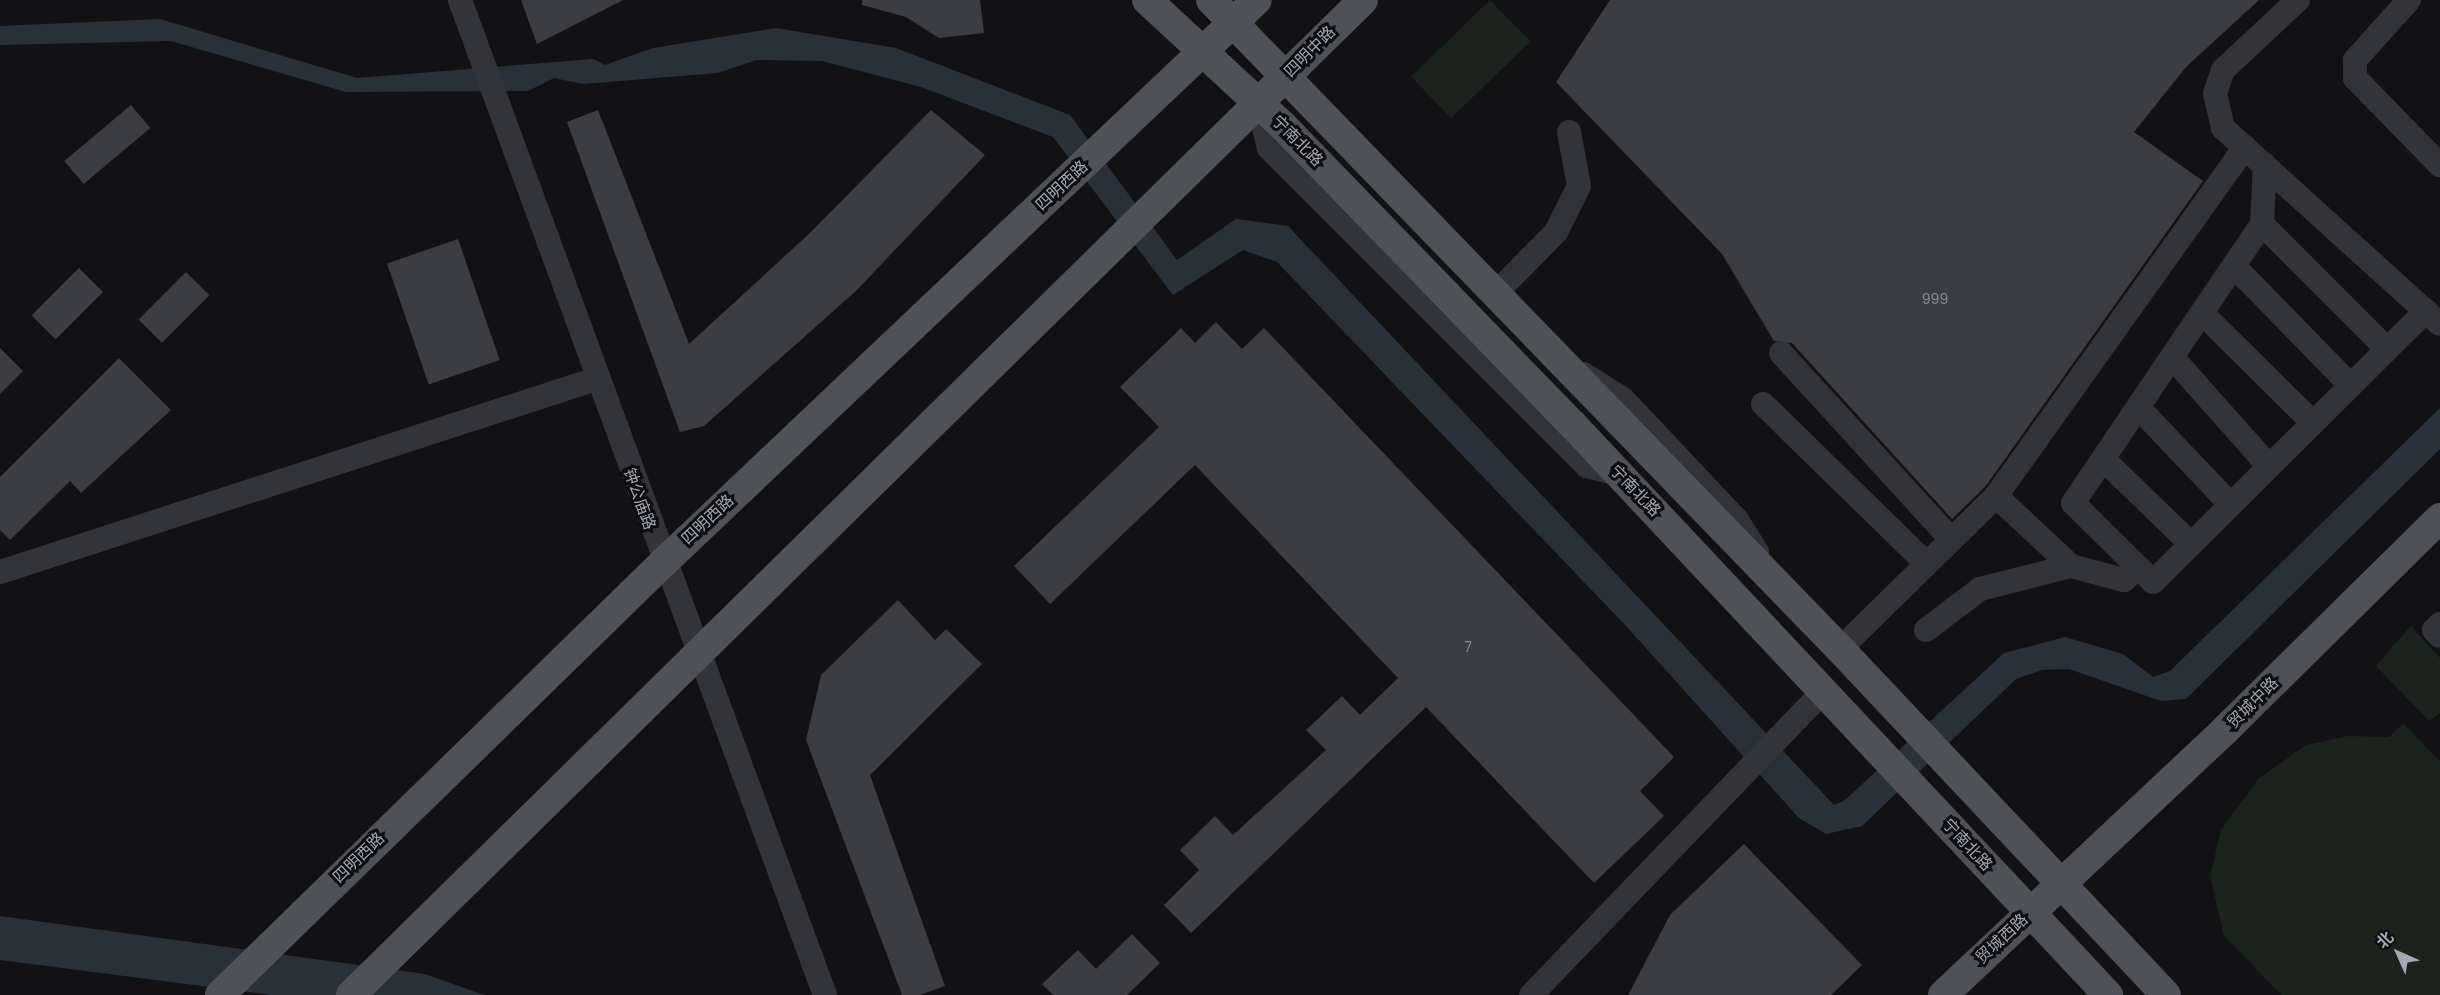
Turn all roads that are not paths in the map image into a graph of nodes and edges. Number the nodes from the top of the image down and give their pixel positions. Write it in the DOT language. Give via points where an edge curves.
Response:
graph roads {
  1 [pos="460,0"];
  2 [pos="1147,0"];
  3 [pos="1211,0"];
  4 [pos="1257,0"];
  5 [pos="1363,0"];
  6 [pos="2298,0"];
  7 [pos="2409,0"];
  8 [pos="1234,22"];
  9 [pos="1204,52"];
  10 [pos="1287,75"];
  11 [pos="1258,103"];
  12 [pos="1569,132"];
  13 [pos="2245,147"];
  14 [pos="2265,165"];
  15 [pos="2440,165"];
  16 [pos="2262,224"];
  17 [pos="2234,266"];
  18 [pos="1496,293"];
  19 [pos="2202,313"];
  20 [pos="2433,317"];
  21 [pos="2386,348"];
  22 [pos="1781,353"];
  23 [pos="2172,357"];
  24 [pos="596,379"];
  25 [pos="2349,384"];
  26 [pos="1763,404"];
  27 [pos="2138,407"];
  28 [pos="2311,421"];
  29 [pos="2103,459"];
  30 [pos="2268,465"];
  31 [pos="1996,496"];
  32 [pos="2230,504"];
  33 [pos="2440,518"];
  34 [pos="1951,539"];
  35 [pos="2191,544"];
  36 [pos="663,563"];
  37 [pos="1926,563"];
  38 [pos="2071,566"];
  39 [pos="2138,567"];
  40 [pos="0,572"];
  41 [pos="2440,624"];
  42 [pos="1926,630"];
  43 [pos="2440,636"];
  44 [pos="1840,649"];
  45 [pos="698,652"];
  46 [pos="1824,690"];
  47 [pos="2061,884"];
  48 [pos="2030,913"];
  49 [pos="220,995"];
  50 [pos="351,995"];
  51 [pos="825,995"];
  52 [pos="1531,995"];
  53 [pos="1943,995"];
  54 [pos="2108,995"];
  55 [pos="2166,995"];
  1 -- 24 [label="street, 钟公庙路"];
  2 -- 9 [label="main road, 宁南北路"];
  3 -- 8 [label="main road"];
  4 -- 8 [label="main road"];
  5 -- 10 [label="main road, 四明中路"];
  6 -- 13 [label="street" via="2223,70 2215,93 2223,128"];
  7 -- 15 [label="street" via="2355,60 2355,78"];
  8 -- 9 [label="main road"];
  8 -- 10 [label="main road"];
  9 -- 11 [label="main road, 宁南北路"];
  9 -- 36 [label="main road, 四明西路"];
  10 -- 11 [label="main road, 四明中路"];
  10 -- 18 [label="main road"];
  11 -- 45 [label="main road"];
  11 -- 46 [label="main road, 宁南北路"];
  12 -- 18 [label="street" via="1579,186 1556,232"];
  13 -- 14 [label="street"];
  13 -- 31 [label="street"];
  14 -- 16 [label="street"];
  14 -- 20 [label="street"];
  16 -- 17 [label="street"];
  16 -- 21 [label="street"];
  17 -- 19 [label="street"];
  17 -- 25 [label="street"];
  18 -- 44 [label="main road"];
  19 -- 23 [label="street"];
  19 -- 28 [label="street"];
  20 -- 21 [label="street"];
  21 -- 25 [label="street"];
  22 -- 34 [label="street"];
  23 -- 27 [label="street"];
  23 -- 30 [label="street"];
  24 -- 36 [label="street, 钟公庙路"];
  24 -- 40 [label="street"];
  25 -- 28 [label="street"];
  26 -- 37 [label="street"];
  27 -- 29 [label="street"];
  27 -- 32 [label="street"];
  28 -- 30 [label="street"];
  29 -- 35 [label="street"];
  29 -- 39 [label="street" via="2073,503"];
  30 -- 32 [label="street"];
  31 -- 34 [label="street"];
  31 -- 38 [label="street"];
  32 -- 35 [label="street"];
  33 -- 47 [label="main road, 贸城中路"];
  34 -- 37 [label="street"];
  35 -- 39 [label="street" via="2153,582"];
  36 -- 45 [label="street, 钟公庙路"];
  36 -- 49 [label="main road, 四明西路"];
  37 -- 44 [label="street"];
  38 -- 39 [label="street" via="2124,580"];
  38 -- 42 [label="street" via="1980,589"];
  41 -- 43 [label="street" via="2434,630"];
  44 -- 47 [label="main road"];
  45 -- 50 [label="main road"];
  45 -- 51 [label="street, 钟公庙路"];
  46 -- 48 [label="main road, 宁南北路"];
  46 -- 52 [label="street"];
  47 -- 48 [label="main road, 贸城西路"];
  47 -- 55 [label="main road"];
  48 -- 53 [label="main road, 贸城西路"];
  48 -- 54 [label="main road, 宁南北路"];
}
